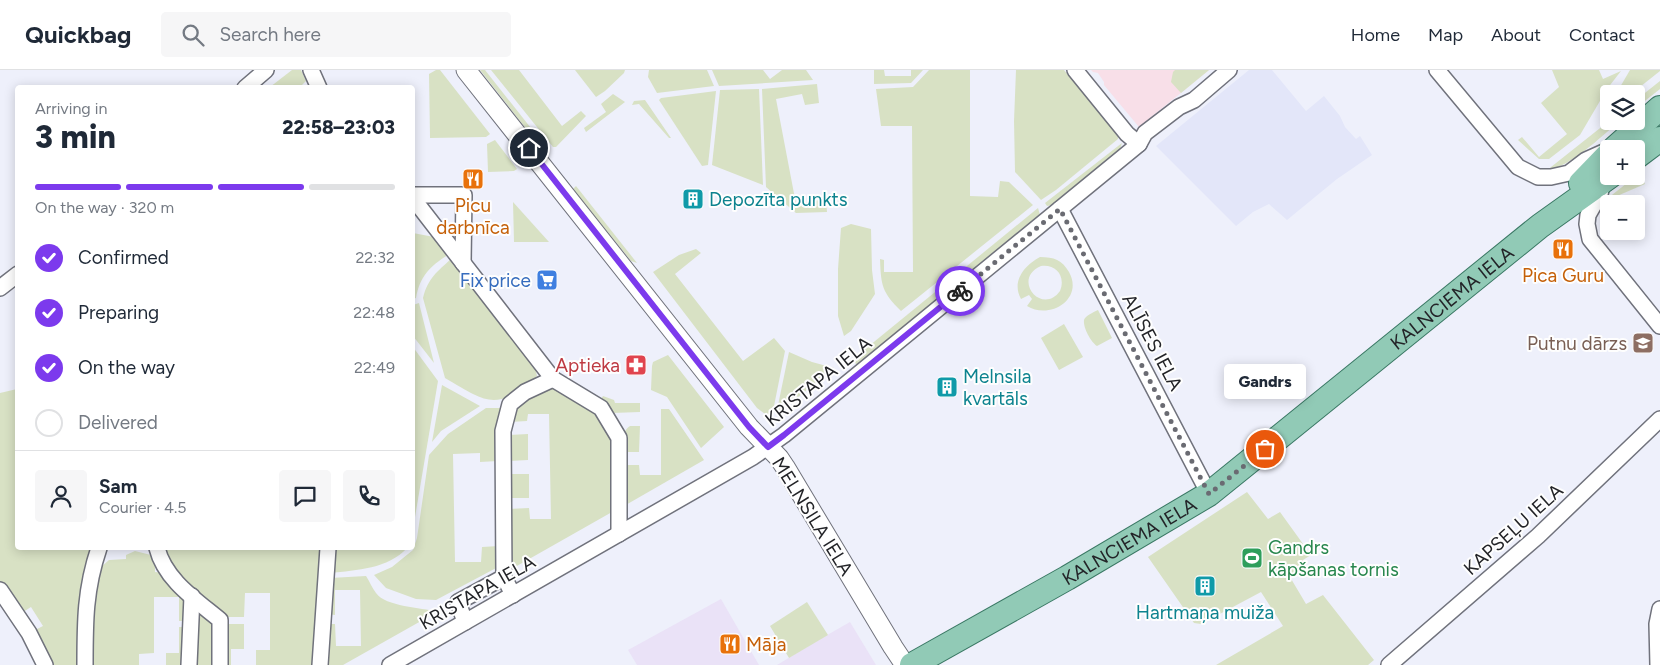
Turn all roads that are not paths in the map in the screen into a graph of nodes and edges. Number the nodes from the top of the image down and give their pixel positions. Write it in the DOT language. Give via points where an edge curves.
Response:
graph roads {
  1 [pos="266,70"];
  2 [pos="311,70"];
  3 [pos="466,70"];
  4 [pos="1075,70"];
  5 [pos="1229,70"];
  6 [pos="1437,70"];
  7 [pos="248,85"];
  8 [pos="318,85"];
  9 [pos="1660,108"];
  10 [pos="1660,139"];
  11 [pos="1623,140"];
  12 [pos="1138,144"];
  13 [pos="1645,150"];
  14 [pos="1600,155"];
  15 [pos="1600,163"];
  16 [pos="1600,183"];
  17 [pos="1604,185"];
  18 [pos="415,196"];
  19 [pos="415,200"];
  20 [pos="1060,209"];
  21 [pos="1540,226"];
  22 [pos="463,263"];
  23 [pos="15,276"];
  24 [pos="0,288"];
  25 [pos="1660,326"];
  26 [pos="553,379"];
  27 [pos="1660,419"];
  28 [pos="768,447"];
  29 [pos="1209,494"];
  30 [pos="619,534"];
  31 [pos="98,550"];
  32 [pos="158,550"];
  33 [pos="328,550"];
  34 [pos="504,577"];
  35 [pos="0,590"];
  36 [pos="513,595"];
  37 [pos="192,596"];
  38 [pos="1660,609"];
  39 [pos="465,622"];
  40 [pos="45,665"];
  41 [pos="85,665"];
  42 [pos="189,665"];
  43 [pos="220,665"];
  44 [pos="320,665"];
  45 [pos="390,665"];
  46 [pos="905,665"];
  47 [pos="912,665"];
  48 [pos="1389,665"];
  49 [pos="1658,665"];
  1 -- 7 [label="street"];
  2 -- 8 [label="street"];
  3 -- 28 [label="street, MELNSILA IELA"];
  4 -- 12 [label="street"];
  5 -- 12 [label="street, KRISTAPA IELA" via="1194,100 1178,107 1145,133"];
  6 -- 14 [label="street" via="1518,167 1538,177 1551,177 1568,173"];
  9 -- 11 [label="main road, KALNCIEMA IELA"];
  10 -- 13 [label="main road"];
  12 -- 20 [label="street, KRISTAPA IELA"];
  15 -- 21 [label="main road, KALNCIEMA IELA"];
  16 -- 21 [label="main road, KALNCIEMA IELA"];
  17 -- 25 [label="street" via="1588,215 1590,239"];
  18 -- 22 [label="street" via="464,195"];
  19 -- 22 [label="street"];
  20 -- 28 [label="street, KRISTAPA IELA"];
  20 -- 29 [label="street, ALĪSES IELA"];
  21 -- 29 [label="main road, KALNCIEMA IELA"];
  22 -- 26 [label="street"];
  23 -- 24 [label="street"];
  26 -- 30 [label="street" via="601,408 619,438"];
  26 -- 34 [label="street" via="525,392 510,404 503,432"];
  27 -- 48 [label="street, KAPSEĻU IELA" via="1538,536"];
  28 -- 30 [label="street, KRISTAPA IELA"];
  28 -- 46 [label="street, MELNSILA IELA" via="785,467"];
  29 -- 47 [label="main road, KALNCIEMA IELA" via="1084,569"];
  30 -- 36 [label="street, KRISTAPA IELA"];
  31 -- 41 [label="street" via="85,613"];
  32 -- 37 [label="street" via="162,564"];
  33 -- 44 [label="street"];
  34 -- 36 [label="street"];
  34 -- 39 [label="street" via="458,602"];
  35 -- 40 [label="street" via="29,633"];
  36 -- 39 [label="street, KRISTAPA IELA"];
  37 -- 42 [label="street"];
  37 -- 43 [label="street" via="220,620"];
  38 -- 49 [label="street"];
  39 -- 45 [label="street, KRISTAPA IELA"];
}
